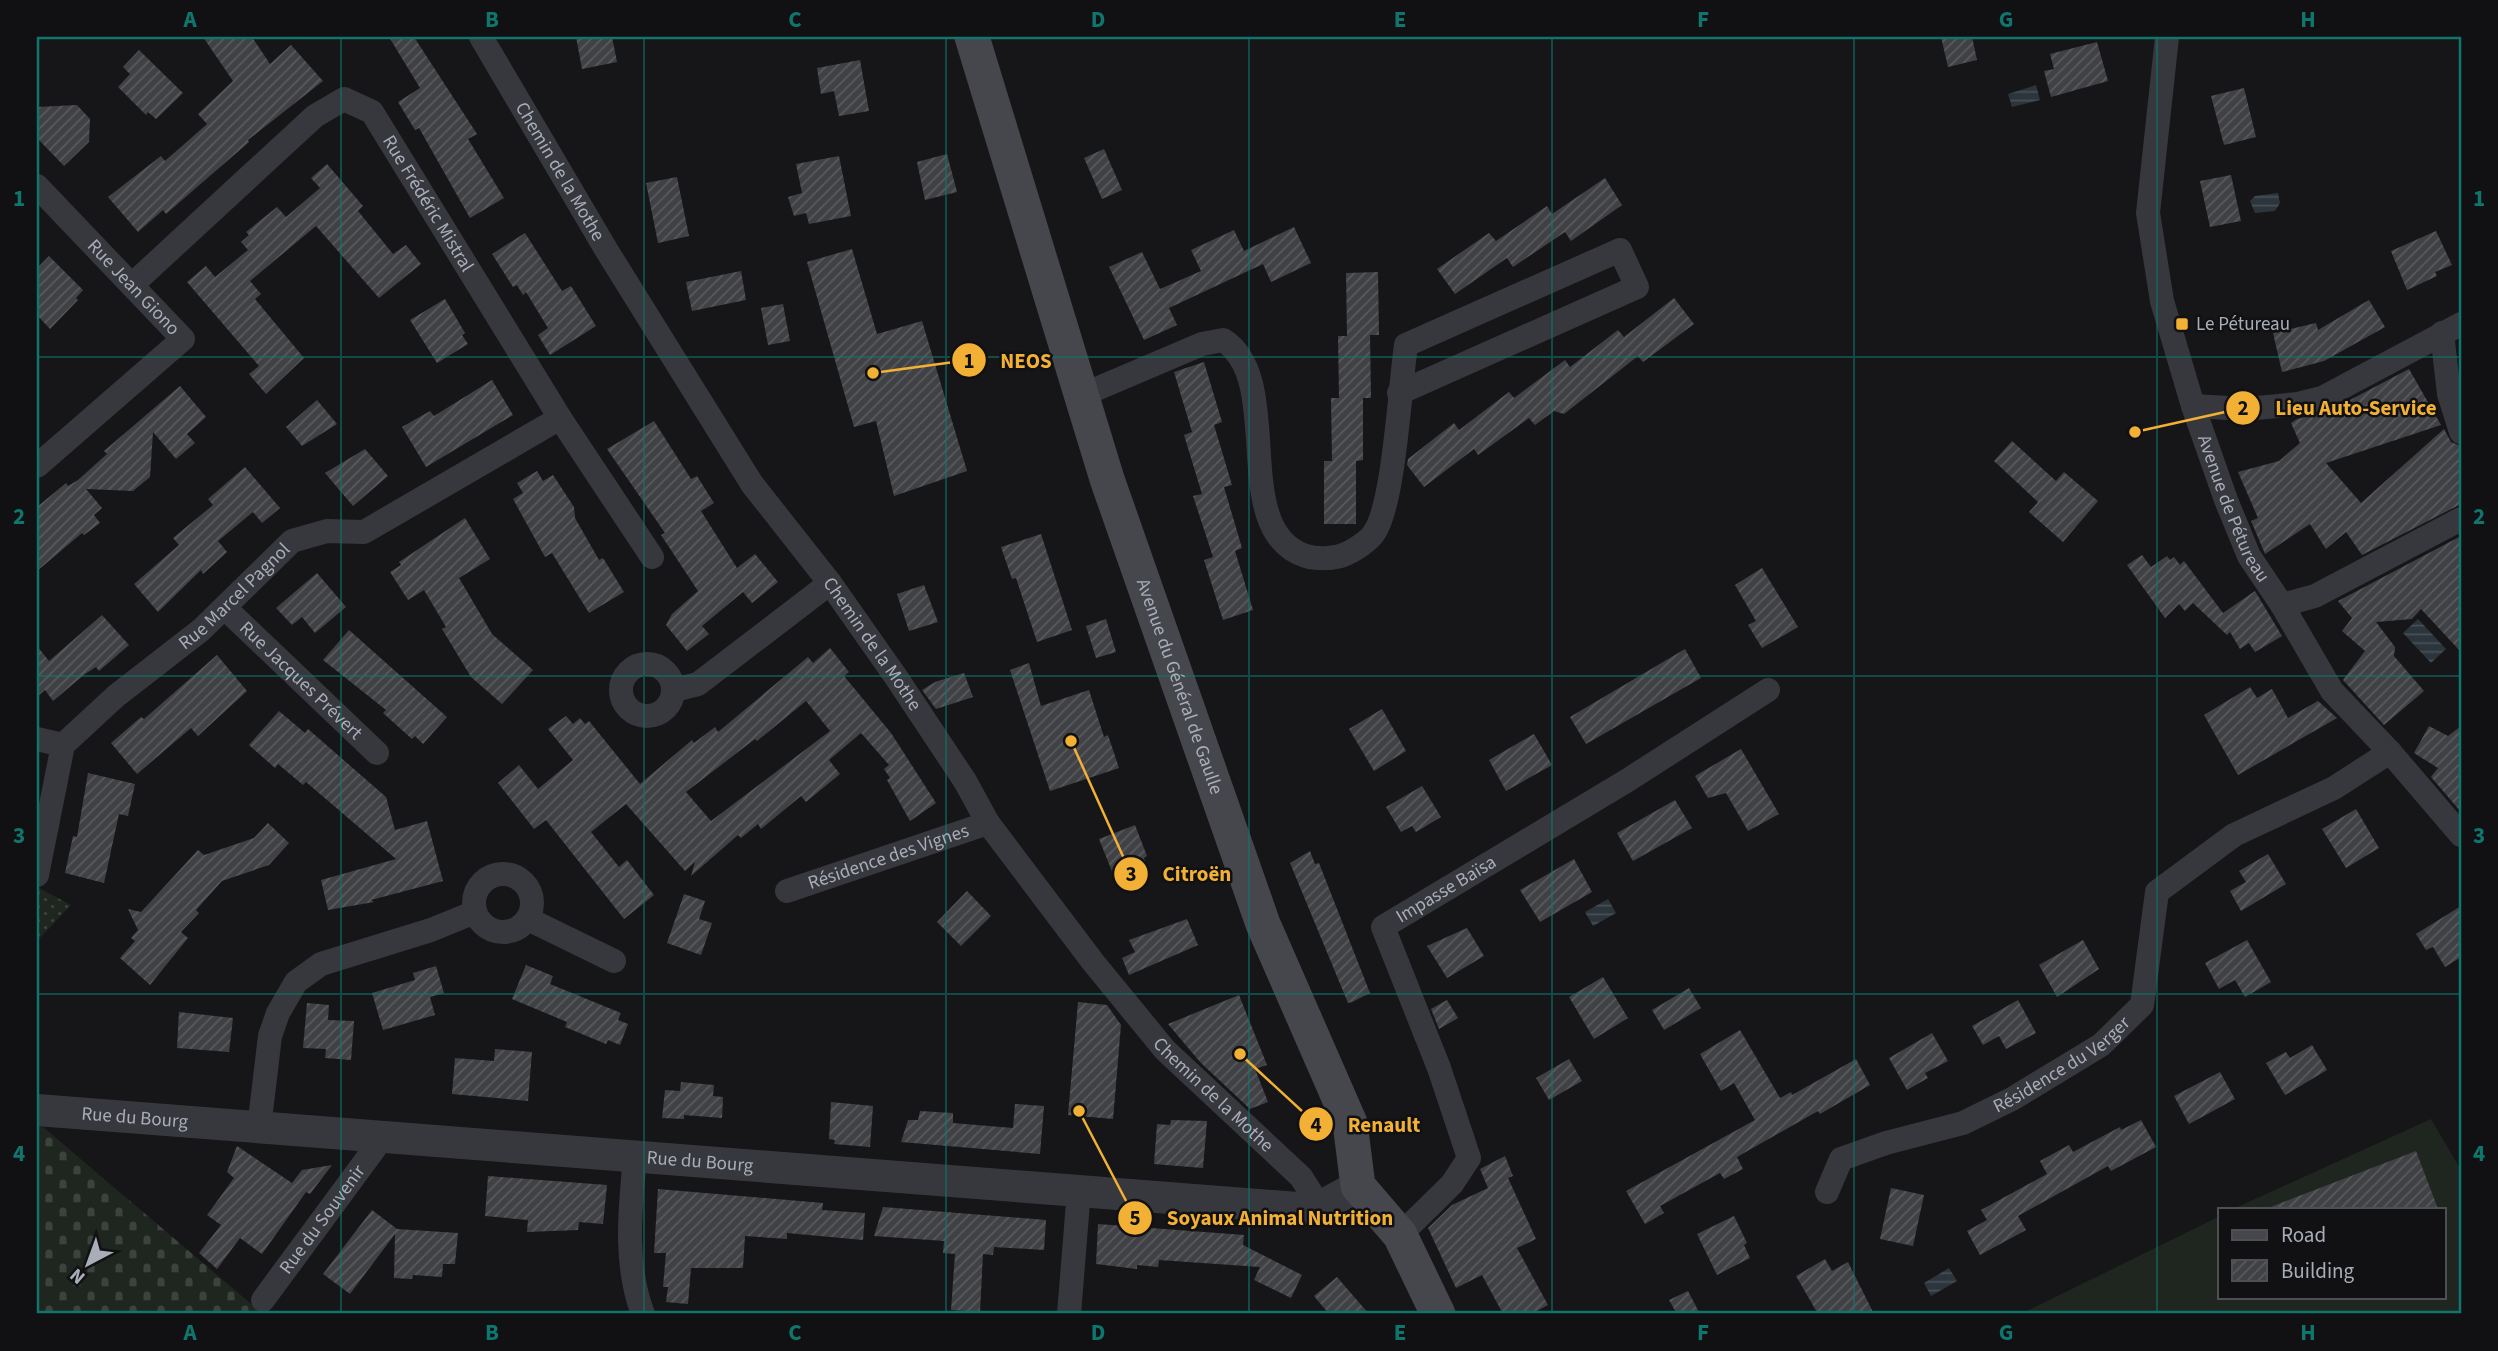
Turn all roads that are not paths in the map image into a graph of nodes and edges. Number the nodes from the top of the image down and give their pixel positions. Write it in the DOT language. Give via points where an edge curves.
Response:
graph roads {
  1 [pos="481,37"];
  2 [pos="972,37"];
  3 [pos="2167,37"];
  4 [pos="37,186"];
  5 [pos="134,284"];
  6 [pos="2452,329"];
  7 [pos="1399,393"];
  8 [pos="1080,396"];
  9 [pos="2193,406"];
  10 [pos="560,418"];
  11 [pos="2461,432"];
  12 [pos="37,466"];
  13 [pos="2461,519"];
  14 [pos="652,557"];
  15 [pos="830,583"];
  16 [pos="2282,605"];
  17 [pos="225,608"];
  18 [pos="674,690"];
  19 [pos="1768,690"];
  20 [pos="37,739"];
  21 [pos="63,745"];
  22 [pos="2390,752"];
  23 [pos="377,753"];
  24 [pos="988,823"];
  25 [pos="2461,835"];
  26 [pos="37,875"];
  27 [pos="787,891"];
  28 [pos="475,912"];
  29 [pos="528,919"];
  30 [pos="614,961"];
  31 [pos="37,1110"];
  32 [pos="260,1128"];
  33 [pos="379,1137"];
  34 [pos="635,1157"];
  35 [pos="1358,1186"];
  36 [pos="1079,1190"];
  37 [pos="1827,1192"];
  38 [pos="1320,1208"];
  39 [pos="1399,1235"];
  40 [pos="263,1300"];
  41 [pos="643,1314"];
  42 [pos="1069,1314"];
  43 [pos="1438,1314"];
  1 -- 15 [label="street, Chemin de la Mothe" via="752,484"];
  2 -- 8 [label="main road, Avenue du Général de Gaulle"];
  3 -- 9 [label="street, Avenue de Pétureau" via="2148,213 2162,301"];
  4 -- 5 [label="street, Rue Jean Giono"];
  5 -- 10 [label="street, Rue Frédéric Mistral" via="315,116 344,99 372,112"];
  5 -- 12 [label="street, Rue Jean Giono" via="183,339"];
  6 -- 9 [label="street" via="2322,398 2246,409"];
  6 -- 11 [label="street" via="2449,394"];
  7 -- 7 [label="street" via="1406,345 1620,250 1637,286"];
  7 -- 8 [label="street" via="1384,510 1373,535 1343,555 1314,558 1289,550 1269,523 1249,381 1236,348 1223,340 1202,344"];
  8 -- 35 [label="main road, Avenue du Général de Gaulle" via="1263,925 1350,1123"];
  9 -- 16 [label="street, Avenue de Pétureau" via="2249,556"];
  10 -- 14 [label="street, Rue Frédéric Mistral"];
  10 -- 17 [label="street, Rue Marcel Pagnol" via="364,532 327,531 292,541"];
  13 -- 16 [label="street" via="2315,596"];
  15 -- 18 [label="street" via="698,684"];
  15 -- 24 [label="street, Chemin de la Mothe" via="957,769"];
  16 -- 22 [label="street, Avenue de Pétureau" via="2332,691"];
  17 -- 21 [label="street, Rue Marcel Pagnol"];
  17 -- 23 [label="street, Rue Jacques Prévert"];
  19 -- 39 [label="street, Impasse Baïsa" via="1383,927 1469,1158 1452,1184"];
  20 -- 21 [label="street"];
  21 -- 26 [label="street"];
  22 -- 25 [label="street, Avenue de Pétureau"];
  22 -- 37 [label="street, Résidence du Verger" via="2334,788 2234,835 2157,892 2142,1005 2101,1045 1963,1123 1841,1159"];
  24 -- 27 [label="street, Résidence des Vignes"];
  24 -- 38 [label="street, Chemin de la Mothe" via="1165,1050 1301,1177"];
  28 -- 29 [label="street" via="479,921 495,931 514,931"];
  28 -- 29 [label="street" via="473,903 480,884 506,873 530,890"];
  28 -- 32 [label="street" via="321,964 296,982 270,1036"];
  29 -- 30 [label="street"];
  31 -- 32 [label="street, Rue du Bourg"];
  32 -- 33 [label="street, Rue du Bourg"];
  33 -- 34 [label="street, Rue du Bourg"];
  33 -- 40 [label="street, Rue du Souvenir"];
  34 -- 36 [label="street, Rue du Bourg"];
  34 -- 41 [label="street" via="629,1216 632,1287"];
  35 -- 38 [label="street"];
  35 -- 39 [label="main road"];
  36 -- 38 [label="street, Rue du Bourg"];
  36 -- 42 [label="street"];
  39 -- 43 [label="main road"];
}
